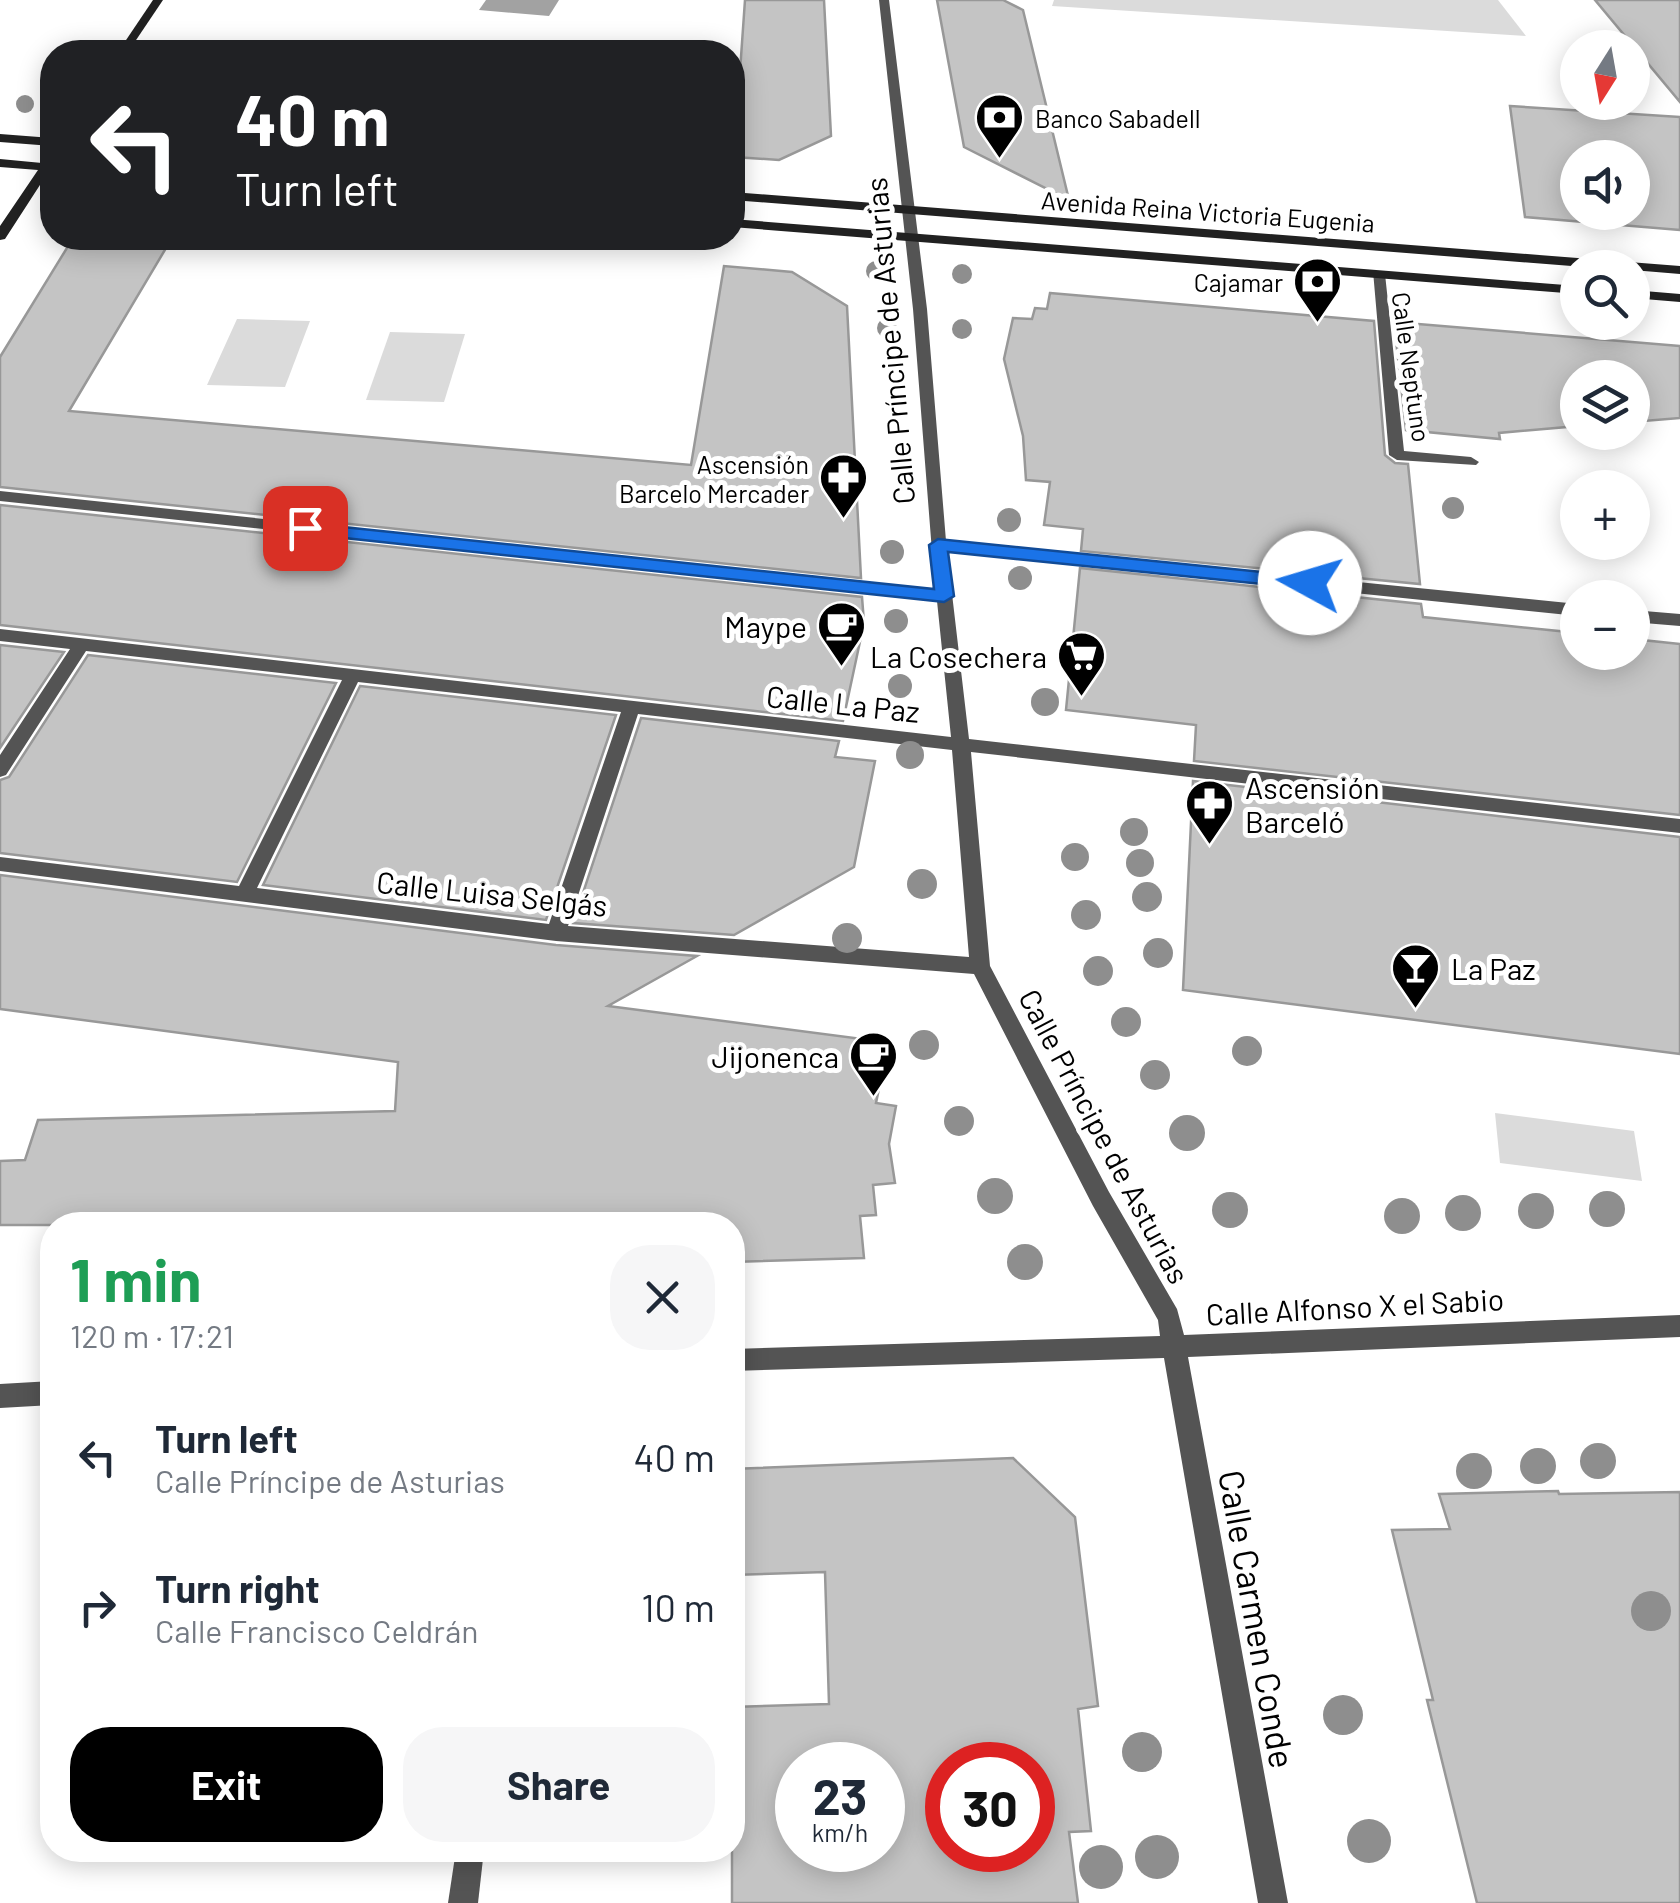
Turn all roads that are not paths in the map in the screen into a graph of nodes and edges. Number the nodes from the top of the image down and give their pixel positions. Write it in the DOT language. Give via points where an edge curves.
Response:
graph roads {
  1 [pos="158,0"];
  2 [pos="884,0"];
  3 [pos="131,40"];
  4 [pos="0,138"];
  5 [pos="40,141"];
  6 [pos="0,164"];
  7 [pos="40,164"];
  8 [pos="40,178"];
  9 [pos="745,197"];
  10 [pos="909,210"];
  11 [pos="745,224"];
  12 [pos="0,236"];
  13 [pos="912,237"];
  14 [pos="1680,270"];
  15 [pos="1378,274"];
  16 [pos="1560,289"];
  17 [pos="1650,296"];
  18 [pos="1680,298"];
  19 [pos="1471,462"];
  20 [pos="0,496"];
  21 [pos="938,545"];
  22 [pos="944,596"];
  23 [pos="1560,608"];
  24 [pos="1650,618"];
  25 [pos="1680,620"];
  26 [pos="0,635"];
  27 [pos="81,645"];
  28 [pos="353,675"];
  29 [pos="631,707"];
  30 [pos="962,744"];
  31 [pos="0,770"];
  32 [pos="1680,826"];
  33 [pos="0,864"];
  34 [pos="246,894"];
  35 [pos="556,933"];
  36 [pos="980,966"];
  37 [pos="1680,1326"];
  38 [pos="1175,1346"];
  39 [pos="745,1360"];
  40 [pos="40,1394"];
  41 [pos="0,1396"];
  42 [pos="468,1862"];
  43 [pos="463,1903"];
  44 [pos="1273,1903"];
  1 -- 3 [label="main road"];
  2 -- 10 [label="street, Calle Príncipe de Asturias"];
  4 -- 5 [label="main road"];
  6 -- 7 [label="main road"];
  8 -- 12 [label="main road"];
  9 -- 10 [label="main road, Avenida Reina Victoria Eugenia"];
  10 -- 13 [label="street, Calle Príncipe de Asturias"];
  10 -- 14 [label="main road, Avenida Reina Victoria Eugenia"];
  11 -- 13 [label="main road, Avenida Reina Victoria Eugenia"];
  13 -- 15 [label="main road, Avenida Reina Victoria Eugenia"];
  13 -- 21 [label="street, Calle Príncipe de Asturias"];
  15 -- 16 [label="main road, Avenida Reina Victoria Eugenia"];
  15 -- 19 [label="street, Calle Neptuno" via="1397,455"];
  17 -- 18 [label="main road"];
  20 -- 22 [label="street"];
  21 -- 22 [label="street, Calle Príncipe de Asturias"];
  21 -- 23 [label="street"];
  22 -- 30 [label="street, Calle Príncipe de Asturias"];
  24 -- 25 [label="street"];
  26 -- 27 [label="street, Calle La Paz"];
  27 -- 28 [label="street, Calle La Paz"];
  27 -- 31 [label="street"];
  28 -- 29 [label="street, Calle La Paz"];
  28 -- 34 [label="street"];
  29 -- 30 [label="street, Calle La Paz"];
  29 -- 35 [label="street"];
  30 -- 32 [label="street, Calle La Paz"];
  30 -- 36 [label="street, Calle Príncipe de Asturias"];
  33 -- 34 [label="street, Calle Luisa Selgás"];
  34 -- 35 [label="street, Calle Luisa Selgás"];
  35 -- 36 [label="street, Calle Luisa Selgás"];
  36 -- 38 [label="street, Calle Príncipe de Asturias" via="1169,1317"];
  37 -- 38 [label="street, Calle Alfonso X el Sabio"];
  38 -- 39 [label="street, Calle Alfonso X el Sabio"];
  38 -- 44 [label="street, Calle Carmen Conde"];
  40 -- 41 [label="street"];
  42 -- 43 [label="street"];
}
